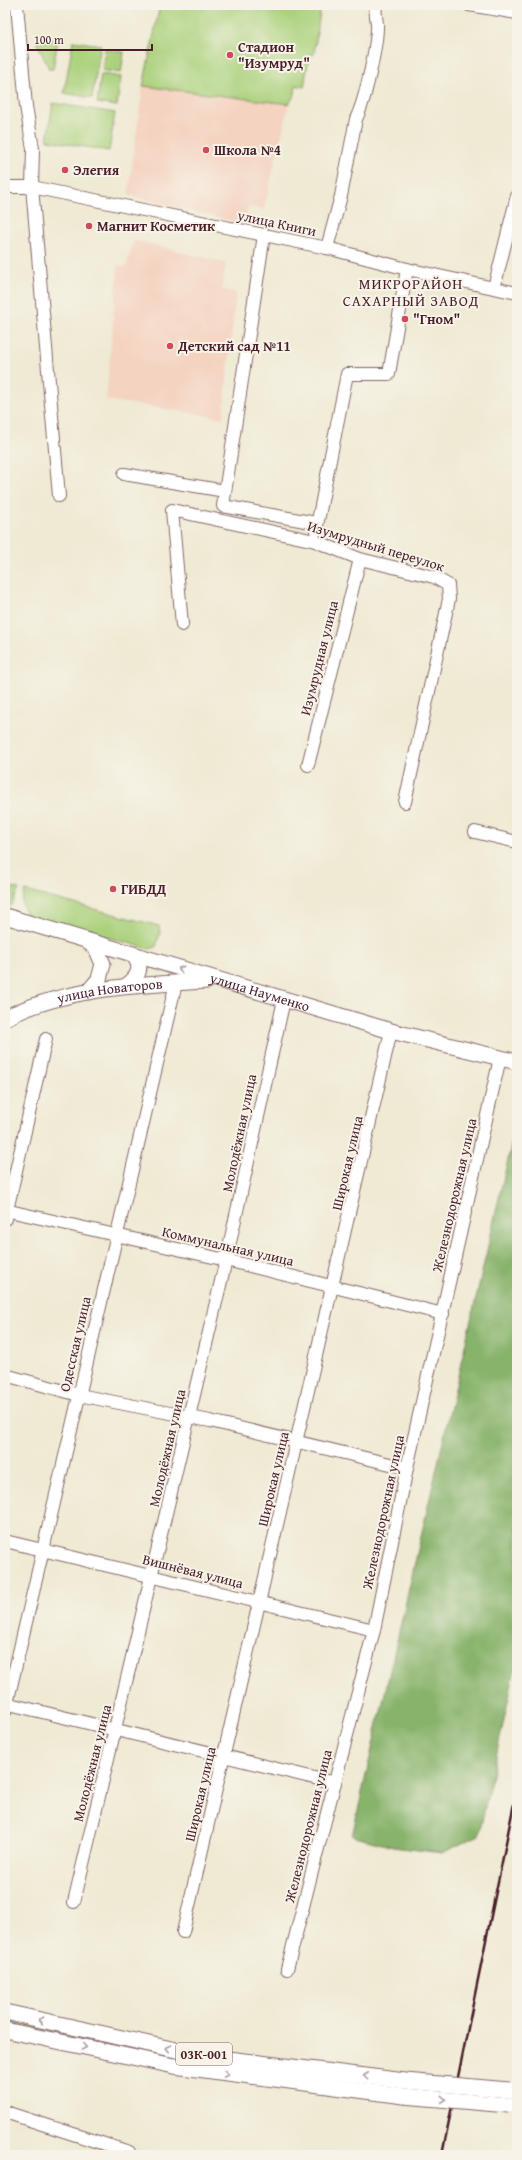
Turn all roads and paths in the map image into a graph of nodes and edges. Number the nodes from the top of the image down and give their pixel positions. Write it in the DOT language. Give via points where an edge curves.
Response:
graph roads {
  1 [pos="17,5"];
  2 [pos="376,5"];
  3 [pos="469,5"];
  4 [pos="517,13"];
  5 [pos="5,187"];
  6 [pos="32,187"];
  7 [pos="517,196"];
  8 [pos="264,235"];
  9 [pos="327,248"];
  10 [pos="407,269"];
  11 [pos="494,288"];
  12 [pos="517,293"];
  13 [pos="124,474"];
  14 [pos="225,491"];
  15 [pos="59,496"];
  16 [pos="316,523"];
  17 [pos="315,541"];
  18 [pos="360,559"];
  19 [pos="182,625"];
  20 [pos="308,765"];
  21 [pos="405,802"];
  22 [pos="475,832"];
  23 [pos="517,842"];
  24 [pos="5,916"];
  25 [pos="132,954"];
  26 [pos="105,956"];
  27 [pos="218,981"];
  28 [pos="176,983"];
  29 [pos="126,986"];
  30 [pos="88,992"];
  31 [pos="284,1000"];
  32 [pos="5,1018"];
  33 [pos="391,1031"];
  34 [pos="46,1039"];
  35 [pos="500,1058"];
  36 [pos="517,1062"];
  37 [pos="6,1213"];
  38 [pos="116,1235"];
  39 [pos="226,1260"];
  40 [pos="334,1287"];
  41 [pos="443,1314"];
  42 [pos="5,1376"];
  43 [pos="79,1395"];
  44 [pos="190,1417"];
  45 [pos="296,1442"];
  46 [pos="407,1468"];
  47 [pos="5,1541"];
  48 [pos="45,1550"];
  49 [pos="152,1576"];
  50 [pos="261,1602"];
  51 [pos="374,1630"];
  52 [pos="6,1707"];
  53 [pos="116,1730"];
  54 [pos="224,1755"];
  55 [pos="335,1783"];
  56 [pos="74,1902"];
  57 [pos="183,1932"];
  58 [pos="287,1969"];
  59 [pos="5,2012"];
  60 [pos="5,2030"];
  61 [pos="404,2088"];
  62 [pos="513,2098"];
  63 [pos="5,2112"];
  64 [pos="128,2155"];
  1 -- 6 [label="street" via="26,106 33,149"];
  2 -- 9 [label="street" via="374,12 378,28"];
  3 -- 4 [label="street"];
  5 -- 6 [label="street, улица Книги"];
  6 -- 8 [label="street, улица Книги"];
  6 -- 15 [label="street"];
  7 -- 11 [label="street"];
  8 -- 9 [label="street, улица Книги"];
  8 -- 14 [label="street"];
  9 -- 10 [label="street, улица Книги"];
  10 -- 11 [label="street, улица Книги"];
  10 -- 16 [label="street" via="389,374 347,374"];
  11 -- 12 [label="street, улица Книги"];
  13 -- 14 [label="street"];
  14 -- 16 [label="street" via="223,506"];
  16 -- 17 [label="street"];
  17 -- 18 [label="street, Изумрудный переулок"];
  17 -- 19 [label="street, Изумрудный переулок" via="172,510"];
  18 -- 20 [label="street, Изумрудная улица"];
  18 -- 21 [label="street, Изумрудный переулок" via="434,576 448,585 449,599"];
  22 -- 23 [label="street"];
  24 -- 26 [label="main road" via="88,941"];
  25 -- 26 [label="main road, улица Науменко"];
  27 -- 25 [label="main road, улица Науменко, one-way"];
  25 -- 29 [label="main road" via="140,969 134,981"];
  26 -- 29 [label="main road" via="113,979"];
  26 -- 30 [label="main road" via="102,973"];
  27 -- 28 [label="main road, улица Новаторов"];
  27 -- 31 [label="main road, улица Науменко"];
  28 -- 29 [label="main road, улица Новаторов"];
  28 -- 38 [label="street, Одесская улица"];
  29 -- 30 [label="main road, улица Новаторов"];
  30 -- 32 [label="main road, улица Новаторов" via="49,1000"];
  31 -- 33 [label="main road, улица Науменко"];
  31 -- 39 [label="street, Молодёжная улица"];
  33 -- 35 [label="main road, улица Науменко"];
  33 -- 40 [label="street, Широкая улица"];
  34 -- 37 [label="street"];
  35 -- 36 [label="main road, улица Науменко"];
  35 -- 41 [label="street, Железнодорожная улица"];
  37 -- 38 [label="street, Коммунальная улица"];
  38 -- 39 [label="street, Коммунальная улица"];
  38 -- 43 [label="street, Одесская улица"];
  39 -- 40 [label="street, Коммунальная улица"];
  39 -- 44 [label="street, Молодёжная улица"];
  40 -- 41 [label="street, Коммунальная улица"];
  40 -- 45 [label="street, Широкая улица"];
  41 -- 46 [label="street, Железнодорожная улица"];
  42 -- 43 [label="street"];
  43 -- 44 [label="street"];
  43 -- 48 [label="street, Одесская улица"];
  44 -- 45 [label="street"];
  44 -- 49 [label="street, Молодёжная улица"];
  45 -- 46 [label="street"];
  45 -- 50 [label="street, Широкая улица"];
  46 -- 51 [label="street, Железнодорожная улица"];
  47 -- 48 [label="street, Вишнёвая улица"];
  48 -- 49 [label="street, Вишнёвая улица"];
  48 -- 52 [label="street, Одесская улица"];
  49 -- 50 [label="street, Вишнёвая улица"];
  49 -- 53 [label="street, Молодёжная улица"];
  50 -- 51 [label="street, Вишнёвая улица"];
  50 -- 54 [label="street, Широкая улица"];
  51 -- 55 [label="street, Железнодорожная улица"];
  52 -- 53 [label="street"];
  53 -- 54 [label="street"];
  53 -- 56 [label="street, Молодёжная улица"];
  54 -- 55 [label="street"];
  54 -- 57 [label="street, Широкая улица"];
  55 -- 58 [label="street, Железнодорожная улица"];
  61 -- 59 [label="main road, 03К-001, one-way" via="184,2051"];
  60 -- 61 [label="main road, 03К-001, one-way" via="174,2066"];
  61 -- 62 [label="main road, 03К-001, bridge"];
  63 -- 64 [label="street" via="129,2152"];
}
